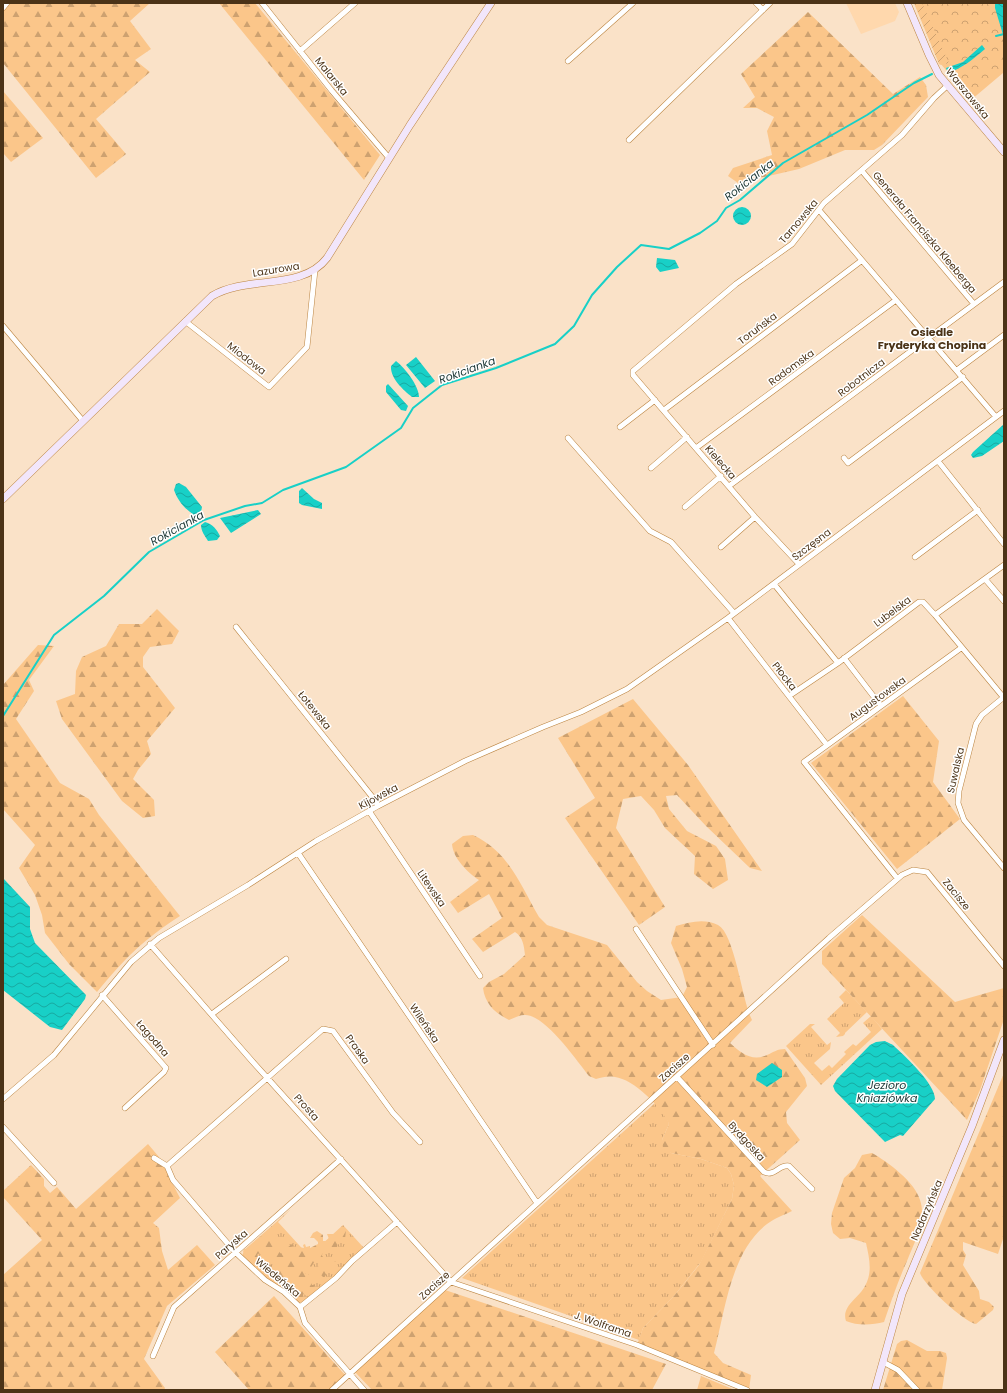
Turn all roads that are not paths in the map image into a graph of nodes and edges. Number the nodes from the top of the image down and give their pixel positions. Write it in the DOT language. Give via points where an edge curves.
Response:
graph roads {
  1 [pos="7,3"];
  2 [pos="262,3"];
  3 [pos="355,3"];
  4 [pos="490,3"];
  5 [pos="633,3"];
  6 [pos="756,3"];
  7 [pos="770,3"];
  8 [pos="907,3"];
  9 [pos="3,8"];
  10 [pos="763,10"];
  11 [pos="300,51"];
  12 [pos="568,61"];
  13 [pos="948,85"];
  14 [pos="629,140"];
  15 [pos="1004,152"];
  16 [pos="389,158"];
  17 [pos="862,171"];
  18 [pos="819,210"];
  19 [pos="861,261"];
  20 [pos="315,270"];
  21 [pos="1004,282"];
  22 [pos="896,300"];
  23 [pos="974,304"];
  24 [pos="185,321"];
  25 [pos="3,326"];
  26 [pos="1004,335"];
  27 [pos="929,338"];
  28 [pos="957,370"];
  29 [pos="633,371"];
  30 [pos="963,377"];
  31 [pos="654,400"];
  32 [pos="664,410"];
  33 [pos="1004,411"];
  34 [pos="996,417"];
  35 [pos="83,421"];
  36 [pos="620,427"];
  37 [pos="687,437"];
  38 [pos="568,438"];
  39 [pos="696,448"];
  40 [pos="844,458"];
  41 [pos="938,461"];
  42 [pos="651,468"];
  43 [pos="721,476"];
  44 [pos="730,486"];
  45 [pos="3,499"];
  46 [pos="685,507"];
  47 [pos="978,510"];
  48 [pos="756,517"];
  49 [pos="1004,544"];
  50 [pos="721,547"];
  51 [pos="915,558"];
  52 [pos="799,564"];
  53 [pos="1004,566"];
  54 [pos="985,579"];
  55 [pos="774,584"];
  56 [pos="1004,601"];
  57 [pos="734,614"];
  58 [pos="935,615"];
  59 [pos="728,618"];
  60 [pos="236,628"];
  61 [pos="961,648"];
  62 [pos="844,658"];
  63 [pos="838,663"];
  64 [pos="627,689"];
  65 [pos="788,696"];
  66 [pos="1004,698"];
  67 [pos="881,706"];
  68 [pos="827,745"];
  69 [pos="378,806"];
  70 [pos="369,811"];
  71 [pos="298,853"];
  72 [pos="1004,868"];
  73 [pos="897,878"];
  74 [pos="636,929"];
  75 [pos="150,944"];
  76 [pos="286,959"];
  77 [pos="1004,966"];
  78 [pos="480,976"];
  79 [pos="102,996"];
  80 [pos="212,1014"];
  81 [pos="1004,1040"];
  82 [pos="713,1045"];
  83 [pos="268,1077"];
  84 [pos="677,1077"];
  85 [pos="3,1099"];
  86 [pos="125,1108"];
  87 [pos="3,1127"];
  88 [pos="420,1142"];
  89 [pos="154,1158"];
  90 [pos="341,1159"];
  91 [pos="167,1166"];
  92 [pos="54,1184"];
  93 [pos="812,1189"];
  94 [pos="537,1203"];
  95 [pos="398,1222"];
  96 [pos="235,1252"];
  97 [pos="452,1282"];
  98 [pos="300,1308"];
  99 [pos="153,1356"];
  100 [pos="883,1362"];
  101 [pos="350,1374"];
  102 [pos="332,1390"];
  103 [pos="364,1390"];
  104 [pos="747,1390"];
  105 [pos="875,1390"];
  106 [pos="917,1390"];
  1 -- 9 [label="street"];
  2 -- 11 [label="street, Malarska"];
  3 -- 11 [label="street"];
  4 -- 16 [label="street, Lazurowa"];
  5 -- 12 [label="street"];
  6 -- 10 [label="street"];
  7 -- 10 [label="street"];
  8 -- 13 [label="street, Warszawska" via="933,63"];
  10 -- 14 [label="street"];
  11 -- 16 [label="street, Malarska"];
  13 -- 15 [label="street, Warszawska"];
  13 -- 17 [label="street, Tarnowska" via="902,135"];
  16 -- 20 [label="street, Lazurowa" via="326,258"];
  17 -- 18 [label="street, Tarnowska"];
  17 -- 23 [label="street, Generała Franciszka Kleeberga"];
  18 -- 19 [label="street"];
  18 -- 29 [label="street, Tarnowska" via="792,244 736,284"];
  19 -- 22 [label="street"];
  19 -- 32 [label="street, Toruńska"];
  20 -- 24 [label="street, Lazurowa" via="300,277 222,290"];
  20 -- 24 [label="street, Miodowa" via="307,347 269,387"];
  21 -- 23 [label="street, Robotnicza"];
  22 -- 27 [label="street"];
  22 -- 39 [label="street, Radomska"];
  23 -- 27 [label="street, Robotnicza"];
  24 -- 35 [label="street, Lazurowa"];
  25 -- 35 [label="street"];
  26 -- 28 [label="street"];
  27 -- 28 [label="street"];
  27 -- 44 [label="street, Robotnicza"];
  28 -- 30 [label="street"];
  29 -- 31 [label="street, Kielecka" via="633,375"];
  30 -- 34 [label="street"];
  30 -- 40 [label="street" via="848,463"];
  31 -- 32 [label="street, Kielecka"];
  31 -- 36 [label="street"];
  32 -- 37 [label="street, Kielecka"];
  33 -- 34 [label="street, Szczęsna"];
  34 -- 41 [label="street, Szczęsna"];
  35 -- 45 [label="street, Lazurowa"];
  37 -- 39 [label="street, Kielecka"];
  37 -- 42 [label="street"];
  38 -- 57 [label="street" via="650,531 671,542"];
  39 -- 43 [label="street, Kielecka"];
  41 -- 47 [label="street"];
  41 -- 52 [label="street, Szczęsna"];
  43 -- 44 [label="street, Kielecka"];
  43 -- 46 [label="street"];
  44 -- 48 [label="street, Kielecka"];
  47 -- 49 [label="street"];
  47 -- 51 [label="street"];
  48 -- 50 [label="street"];
  48 -- 52 [label="street, Kielecka"];
  52 -- 55 [label="street, Szczęsna"];
  53 -- 54 [label="street"];
  54 -- 56 [label="street"];
  54 -- 58 [label="street"];
  55 -- 57 [label="street, Szczęsna"];
  55 -- 63 [label="street"];
  57 -- 59 [label="street, Szczęsna"];
  58 -- 61 [label="street"];
  58 -- 62 [label="street, Lubelska" via="923,602 919,602"];
  59 -- 64 [label="street, Szczęsna"];
  59 -- 65 [label="street, Płocka"];
  60 -- 69 [label="street, Łotewska"];
  61 -- 66 [label="street"];
  61 -- 67 [label="street, Augustowska"];
  62 -- 63 [label="street, Lubelska"];
  62 -- 67 [label="street"];
  63 -- 65 [label="street, Lubelska"];
  64 -- 69 [label="street, Kijowska" via="581,712 465,761"];
  65 -- 68 [label="street, Płocka"];
  66 -- 72 [label="street, Suwalska" via="982,715 976,724 958,803 964,820"];
  67 -- 68 [label="street, Augustowska"];
  68 -- 73 [label="street, Augustowska" via="804,762"];
  69 -- 70 [label="street, Kijowska"];
  70 -- 71 [label="street, Kijowska"];
  70 -- 78 [label="street, Litewska"];
  71 -- 75 [label="street, Kijowska"];
  71 -- 94 [label="street, Wileńska"];
  73 -- 77 [label="street, Zacisze" via="913,870 927,872"];
  73 -- 82 [label="street, Zacisze"];
  74 -- 82 [label="street"];
  75 -- 79 [label="street"];
  75 -- 80 [label="street, Prosta"];
  76 -- 80 [label="street"];
  79 -- 85 [label="street" via="54,1056"];
  79 -- 86 [label="street, Łagodna" via="166,1068"];
  80 -- 83 [label="street, Prosta"];
  81 -- 100 [label="street, Nadarzyńska" via="972,1126 905,1286"];
  82 -- 84 [label="street, Zacisze"];
  83 -- 88 [label="street, Praska" via="323,1029 333,1031 393,1113"];
  83 -- 90 [label="street, Prosta"];
  83 -- 91 [label="street"];
  84 -- 93 [label="street, Bydgoska" via="764,1172 773,1173 784,1166 789,1166"];
  84 -- 94 [label="street, Zacisze"];
  87 -- 92 [label="street"];
  89 -- 91 [label="street"];
  90 -- 95 [label="street, Prosta"];
  90 -- 96 [label="street, Paryska"];
  91 -- 96 [label="street, Wiedeńska" via="173,1180"];
  94 -- 97 [label="street, Zacisze"];
  95 -- 97 [label="street, Prosta"];
  95 -- 98 [label="street"];
  96 -- 98 [label="street, Wiedeńska"];
  96 -- 99 [label="street, Paryska" via="174,1308"];
  97 -- 101 [label="street, Zacisze"];
  97 -- 104 [label="street, J. Wolframa" via="637,1345"];
  98 -- 101 [label="street, Wiedeńska" via="304,1323"];
  100 -- 105 [label="street, Nadarzyńska"];
  100 -- 106 [label="street" via="898,1370"];
  101 -- 102 [label="street, Zacisze"];
  101 -- 103 [label="street, Wiedeńska"];
}
